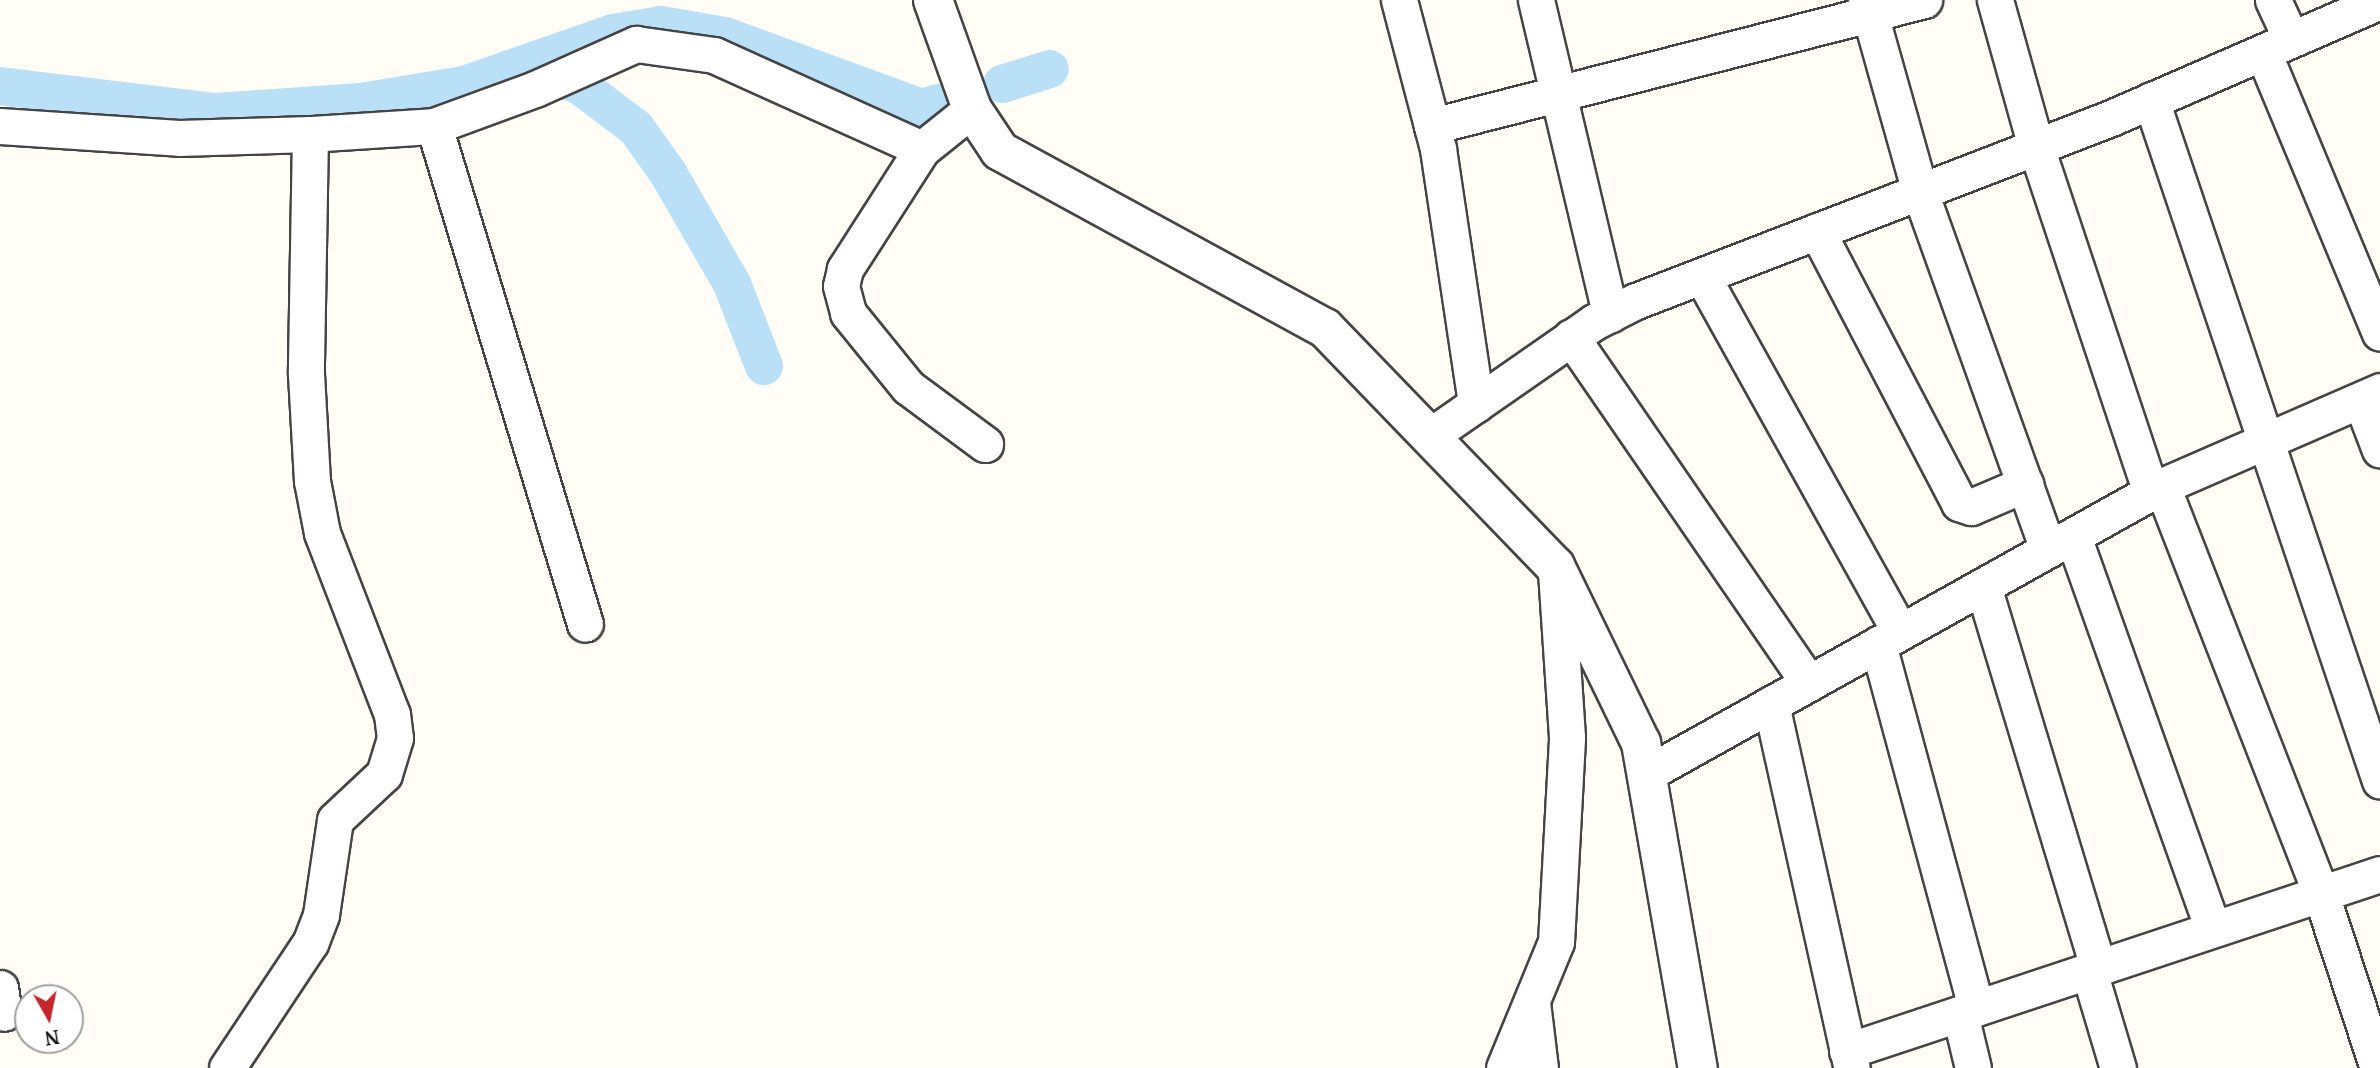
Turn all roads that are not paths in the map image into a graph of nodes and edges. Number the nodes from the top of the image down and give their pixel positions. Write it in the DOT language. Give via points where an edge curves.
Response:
graph roads {
  1 [pos="933,0"];
  2 [pos="1399,0"];
  3 [pos="1536,0"];
  4 [pos="1924,0"];
  5 [pos="1994,0"];
  6 [pos="2273,0"];
  7 [pos="2380,1"];
  8 [pos="1868,7"];
  9 [pos="2277,46"];
  10 [pos="1558,94"];
  11 [pos="2151,100"];
  12 [pos="972,109"];
  13 [pos="0,126"];
  14 [pos="434,126"];
  15 [pos="1432,126"];
  16 [pos="310,134"];
  17 [pos="2036,147"];
  18 [pos="922,149"];
  19 [pos="1920,192"];
  20 [pos="1817,231"];
  21 [pos="1702,276"];
  22 [pos="1610,314"];
  23 [pos="2380,333"];
  24 [pos="1571,337"];
  25 [pos="2371,395"];
  26 [pos="1476,404"];
  27 [pos="1430,436"];
  28 [pos="985,444"];
  29 [pos="2264,444"];
  30 [pos="2380,450"];
  31 [pos="2025,484"];
  32 [pos="2156,489"];
  33 [pos="2060,543"];
  34 [pos="1555,566"];
  35 [pos="1983,586"];
  36 [pos="584,624"];
  37 [pos="1889,638"];
  38 [pos="1809,682"];
  39 [pos="1771,704"];
  40 [pos="1646,774"];
  41 [pos="2380,781"];
  42 [pos="2380,874"];
  43 [pos="2321,894"];
  44 [pos="2213,929"];
  45 [pos="2094,969"];
  46 [pos="1532,1002"];
  47 [pos="1968,1011"];
  48 [pos="1850,1059"];
  49 [pos="227,1068"];
  50 [pos="1504,1068"];
  51 [pos="1540,1068"];
  52 [pos="1698,1068"];
  53 [pos="1973,1068"];
  54 [pos="2118,1068"];
  55 [pos="2378,1068"];
  1 -- 12 [label="street"];
  2 -- 15 [label="street"];
  3 -- 10 [label="street"];
  4 -- 8 [label="street"];
  5 -- 17 [label="street"];
  6 -- 9 [label="street"];
  7 -- 9 [label="street"];
  8 -- 10 [label="street"];
  8 -- 19 [label="street"];
  9 -- 11 [label="street"];
  9 -- 23 [label="street"];
  10 -- 15 [label="street"];
  10 -- 22 [label="street"];
  11 -- 17 [label="street"];
  11 -- 29 [label="street"];
  12 -- 18 [label="street"];
  12 -- 27 [label="street" via="1000,151 1325,328"];
  13 -- 16 [label="street" via="179,138"];
  14 -- 16 [label="street"];
  14 -- 18 [label="street" via="535,89 636,44 714,55"];
  14 -- 36 [label="street"];
  15 -- 26 [label="street"];
  16 -- 49 [label="street" via="306,374 312,481 322,533 392,714 395,738 384,774 335,820 321,915 310,943"];
  17 -- 19 [label="street"];
  17 -- 32 [label="street"];
  18 -- 28 [label="street" via="845,269 842,298 848,313 908,387"];
  19 -- 20 [label="street"];
  19 -- 31 [label="street"];
  20 -- 21 [label="street"];
  20 -- 31 [label="street" via="1959,503 1971,507"];
  21 -- 22 [label="street"];
  21 -- 37 [label="street"];
  22 -- 24 [label="street"];
  24 -- 26 [label="street"];
  24 -- 38 [label="street"];
  25 -- 29 [label="street"];
  25 -- 30 [label="street"];
  26 -- 27 [label="street"];
  27 -- 34 [label="street"];
  29 -- 32 [label="street"];
  29 -- 41 [label="street"];
  31 -- 33 [label="street"];
  32 -- 33 [label="street"];
  32 -- 43 [label="street"];
  33 -- 35 [label="street"];
  33 -- 44 [label="street"];
  34 -- 40 [label="street" via="1641,743"];
  34 -- 46 [label="street" via="1567,737 1559,901 1556,942"];
  35 -- 37 [label="street"];
  35 -- 45 [label="street"];
  37 -- 38 [label="street"];
  37 -- 47 [label="street"];
  38 -- 39 [label="street"];
  39 -- 40 [label="street"];
  39 -- 48 [label="street"];
  40 -- 52 [label="street"];
  42 -- 43 [label="street"];
  43 -- 44 [label="street"];
  43 -- 55 [label="street"];
  44 -- 45 [label="street"];
  45 -- 47 [label="street"];
  45 -- 54 [label="street"];
  46 -- 50 [label="street"];
  46 -- 51 [label="street"];
  47 -- 48 [label="street"];
  47 -- 53 [label="street"];
}
